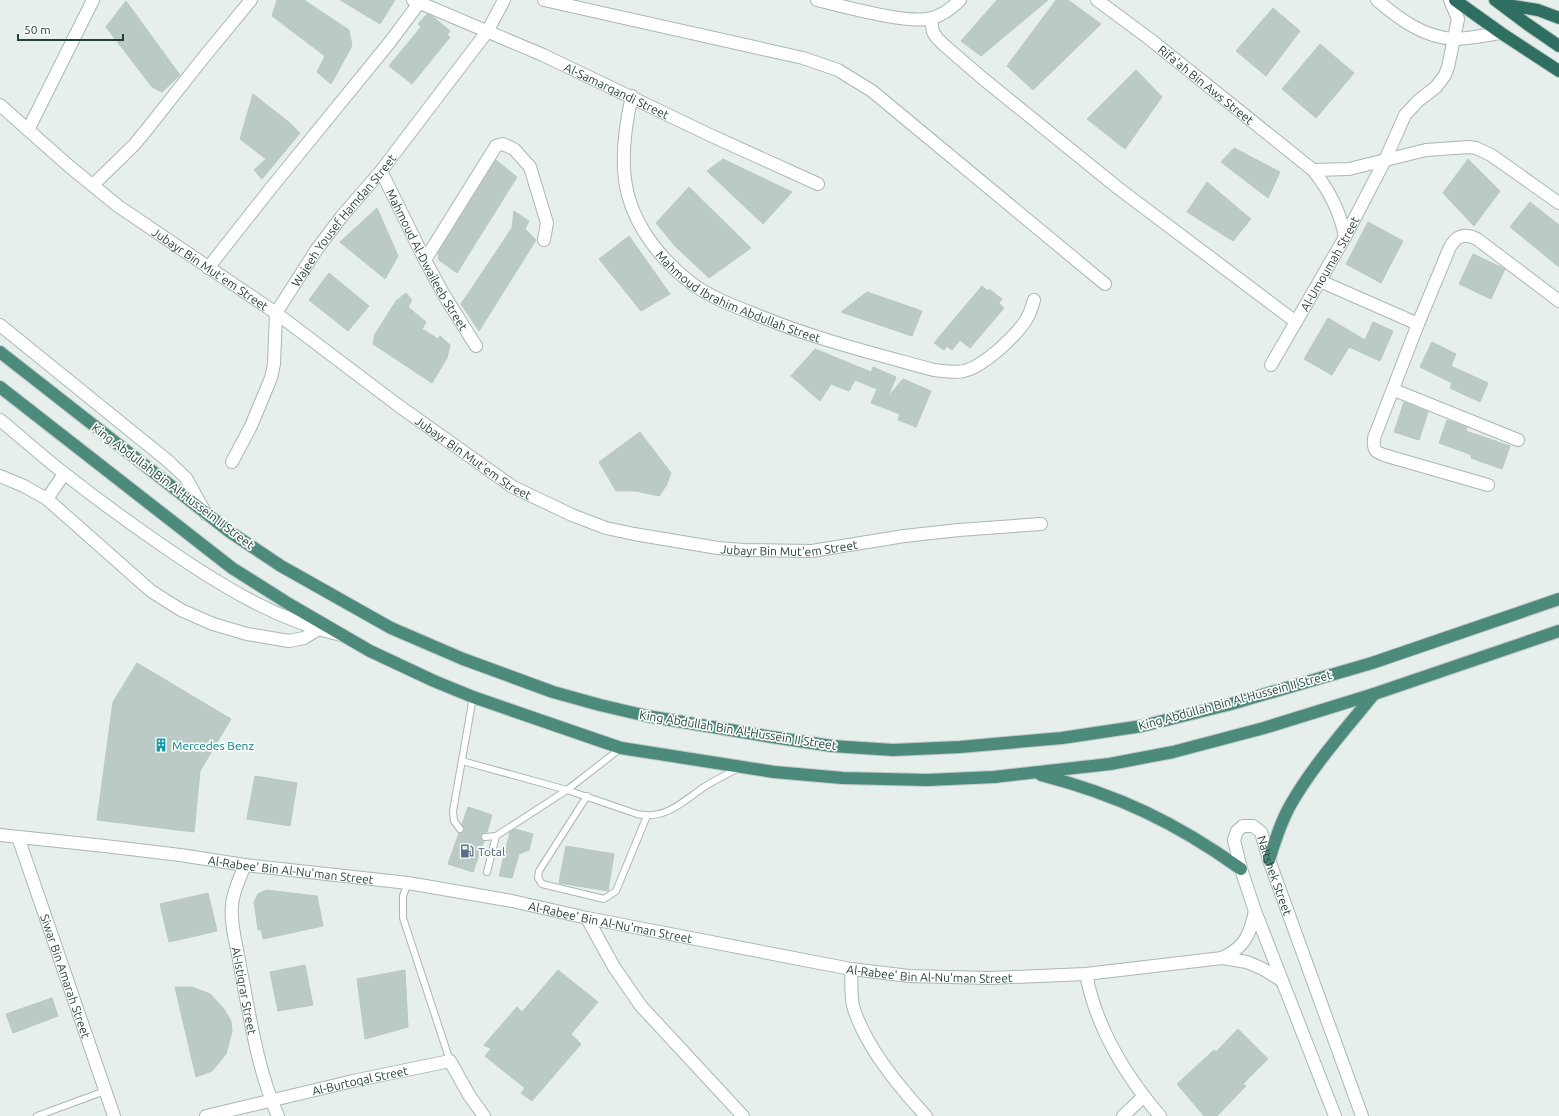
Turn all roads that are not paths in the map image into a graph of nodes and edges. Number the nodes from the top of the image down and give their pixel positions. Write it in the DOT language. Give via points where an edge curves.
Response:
graph roads {
  1 [pos="93,0"];
  2 [pos="251,0"];
  3 [pos="544,0"];
  4 [pos="817,0"];
  5 [pos="960,0"];
  6 [pos="1097,0"];
  7 [pos="1377,0"];
  8 [pos="1450,0"];
  9 [pos="1455,0"];
  10 [pos="416,1"];
  11 [pos="506,1"];
  12 [pos="1497,2"];
  13 [pos="1559,18"];
  14 [pos="931,19"];
  15 [pos="487,32"];
  16 [pos="1500,33"];
  17 [pos="1454,39"];
  18 [pos="1559,46"];
  19 [pos="1559,71"];
  20 [pos="632,96"];
  21 [pos="0,105"];
  22 [pos="28,130"];
  23 [pos="1385,160"];
  24 [pos="1313,170"];
  25 [pos="381,171"];
  26 [pos="818,184"];
  27 [pos="93,185"];
  28 [pos="1559,203"];
  29 [pos="1345,237"];
  30 [pos="544,240"];
  31 [pos="425,260"];
  32 [pos="208,268"];
  33 [pos="1320,281"];
  34 [pos="1105,284"];
  35 [pos="1034,300"];
  36 [pos="1559,301"];
  37 [pos="276,313"];
  38 [pos="1296,322"];
  39 [pos="1418,324"];
  40 [pos="0,325"];
  41 [pos="476,346"];
  42 [pos="0,352"];
  43 [pos="1271,365"];
  44 [pos="0,387"];
  45 [pos="1394,390"];
  46 [pos="0,420"];
  47 [pos="1518,440"];
  48 [pos="232,462"];
  49 [pos="64,474"];
  50 [pos="0,476"];
  51 [pos="1488,484"];
  52 [pos="47,499"];
  53 [pos="206,515"];
  54 [pos="1041,524"];
  55 [pos="1559,599"];
  56 [pos="317,630"];
  57 [pos="1559,631"];
  58 [pos="344,636"];
  59 [pos="1374,694"];
  60 [pos="473,697"];
  61 [pos="621,748"];
  62 [pos="462,760"];
  63 [pos="743,766"];
  64 [pos="1034,773"];
  65 [pos="568,790"];
  66 [pos="587,796"];
  67 [pos="647,816"];
  68 [pos="460,829"];
  69 [pos="0,836"];
  70 [pos="496,836"];
  71 [pos="18,837"];
  72 [pos="485,837"];
  73 [pos="1269,860"];
  74 [pos="245,865"];
  75 [pos="1241,869"];
  76 [pos="487,872"];
  77 [pos="408,883"];
  78 [pos="1255,911"];
  79 [pos="587,918"];
  80 [pos="1222,958"];
  81 [pos="851,970"];
  82 [pos="1086,974"];
  83 [pos="1281,980"];
  84 [pos="450,1061"];
  85 [pos="105,1091"];
  86 [pos="1143,1097"];
  87 [pos="271,1101"];
  88 [pos="37,1116"];
  89 [pos="114,1116"];
  90 [pos="206,1116"];
  91 [pos="278,1116"];
  92 [pos="484,1116"];
  93 [pos="743,1116"];
  94 [pos="926,1116"];
  95 [pos="1123,1116"];
  96 [pos="1160,1116"];
  97 [pos="1336,1116"];
  98 [pos="1362,1116"];
  1 -- 22 [label="street"];
  2 -- 27 [label="street" via="134,145"];
  3 -- 34 [label="street" via="803,58 838,70 872,91"];
  4 -- 14 [label="street" via="896,17"];
  5 -- 14 [label="street" via="944,13"];
  6 -- 24 [label="street, Rifa'ah Bin Aws Street"];
  7 -- 17 [label="street" via="1419,30"];
  8 -- 17 [label="street, Al-Umoumah Street" via="1458,19"];
  9 -- 16 [label="highway"];
  10 -- 15 [label="street, Al-Samarqandi Street"];
  10 -- 32 [label="street" via="390,42"];
  11 -- 15 [label="street, Wajeeh Yousef Hamdan Street"];
  12 -- 13 [label="highway" via="1538,10"];
  12 -- 18 [label="highway"];
  14 -- 38 [label="street" via="933,32 940,42 981,77 1118,188"];
  15 -- 20 [label="street, Al-Samarqandi Street"];
  15 -- 25 [label="street, Wajeeh Yousef Hamdan Street"];
  16 -- 17 [label="street"];
  16 -- 19 [label="highway"];
  17 -- 23 [label="street, Al-Umoumah Street" via="1448,67 1441,82 1405,115"];
  20 -- 26 [label="street, Al-Samarqandi Street"];
  20 -- 35 [label="street, Mahmoud Ibrahim Abdullah Street" via="626,120 625,170 628,195 637,219 670,265 691,283 714,296 810,336 934,370 951,372 964,371 979,365 993,355 1026,320"];
  21 -- 22 [label="street, Jubayr Bin Mut'em Street"];
  22 -- 27 [label="street, Jubayr Bin Mut'em Street"];
  23 -- 24 [label="street" via="1349,169"];
  23 -- 28 [label="street" via="1426,150 1476,148 1491,155"];
  23 -- 29 [label="street, Al-Umoumah Street"];
  24 -- 29 [label="street, Rifa'ah Bin Aws Street" via="1334,201"];
  25 -- 31 [label="street, Mahmoud Al-Dwaileeb Street"];
  25 -- 37 [label="street, Wajeeh Yousef Hamdan Street" via="317,249"];
  27 -- 32 [label="street, Jubayr Bin Mut'em Street" via="118,206"];
  29 -- 33 [label="street, Al-Umoumah Street"];
  30 -- 31 [label="street" via="547,224 530,168 514,149 503,144 496,146"];
  31 -- 41 [label="street, Mahmoud Al-Dwaileeb Street"];
  32 -- 37 [label="street, Jubayr Bin Mut'em Street"];
  33 -- 38 [label="street, Al-Umoumah Street"];
  33 -- 39 [label="street"];
  36 -- 39 [label="street" via="1482,242 1464,235 1455,239 1450,247"];
  37 -- 48 [label="street" via="271,378 251,426"];
  37 -- 54 [label="street, Jubayr Bin Mut'em Street" via="399,406 513,487 572,516 606,528 718,548 794,552 924,534"];
  38 -- 43 [label="street, Al-Umoumah Street"];
  39 -- 45 [label="street"];
  40 -- 53 [label="street" via="168,461 186,478"];
  42 -- 53 [label="highway, King Abdullah Bin Al-Hussein II Street"];
  44 -- 58 [label="highway" via="232,568"];
  45 -- 47 [label="street"];
  45 -- 51 [label="street" via="1374,438 1376,452"];
  46 -- 49 [label="street"];
  49 -- 52 [label="street"];
  49 -- 56 [label="street" via="151,538 235,593 272,612"];
  50 -- 52 [label="street"];
  52 -- 56 [label="street" via="151,591 181,610 213,624 247,634 289,641 304,638"];
  53 -- 55 [label="highway, King Abdullah Bin Al-Hussein II Street" via="281,566 384,625 424,644 508,677 593,704 647,716 772,738 832,746 893,750 1062,738 1142,726 1258,697 1372,663"];
  56 -- 58 [label="street"];
  57 -- 59 [label="highway"];
  58 -- 60 [label="highway" via="370,651"];
  59 -- 64 [label="highway" via="1264,728 1173,752 1110,764"];
  59 -- 73 [label="highway" via="1304,783 1281,826"];
  60 -- 61 [label="highway"];
  60 -- 62 [label="lane"];
  61 -- 63 [label="highway"];
  61 -- 65 [label="lane"];
  62 -- 65 [label="lane"];
  62 -- 68 [label="lane" via="453,811 454,821"];
  63 -- 64 [label="highway" via="774,772 843,778 927,780"];
  63 -- 67 [label="lane" via="666,813"];
  64 -- 75 [label="highway" via="1098,792 1134,806 1187,832"];
  65 -- 66 [label="lane"];
  65 -- 70 [label="lane"];
  66 -- 67 [label="lane"];
  66 -- 67 [label="lane" via="539,871 538,878 542,884 604,899 616,891"];
  69 -- 71 [label="street, Al-Rabee' Bin Al-Nu'man Street"];
  70 -- 72 [label="lane"];
  70 -- 76 [label="lane"];
  71 -- 74 [label="street, Al-Rabee' Bin Al-Nu'man Street"];
  71 -- 85 [label="street, Siwar Bin Amarah Street"];
  73 -- 75 [label="street, Naltshek Street" via="1261,832 1253,826 1243,826 1237,831 1234,840"];
  73 -- 98 [label="street, Naltshek Street"];
  74 -- 77 [label="street, Al-Rabee' Bin Al-Nu'man Street"];
  74 -- 87 [label="street, Al-Istiqrar Street" via="233,895 232,914 247,1002"];
  75 -- 78 [label="street, Naltshek Street"];
  77 -- 79 [label="street, Al-Rabee' Bin Al-Nu'man Street" via="512,901"];
  77 -- 84 [label="lane" via="403,896 403,918"];
  78 -- 80 [label="street, Al-Rabee' Bin Al-Nu'man Street" via="1250,932 1237,950"];
  78 -- 83 [label="street, Naltshek Street"];
  79 -- 81 [label="street, Al-Rabee' Bin Al-Nu'man Street"];
  79 -- 93 [label="street" via="614,967 641,1006"];
  80 -- 82 [label="street, Al-Rabee' Bin Al-Nu'man Street"];
  80 -- 83 [label="street, Al-Rabee' Bin Al-Nu'man Street" via="1247,962"];
  81 -- 82 [label="street, Al-Rabee' Bin Al-Nu'man Street" via="909,976 991,978"];
  81 -- 94 [label="street" via="853,1008 864,1034 888,1071"];
  82 -- 86 [label="street" via="1090,995 1107,1040"];
  83 -- 97 [label="street, Naltshek Street"];
  84 -- 87 [label="street, Al-Burtoqal Street"];
  84 -- 92 [label="street"];
  85 -- 88 [label="lane"];
  85 -- 89 [label="street, Siwar Bin Amarah Street"];
  86 -- 95 [label="street"];
  86 -- 96 [label="street"];
  87 -- 90 [label="street, Al-Burtoqal Street"];
  87 -- 91 [label="street, Al-Istiqrar Street"];
}
